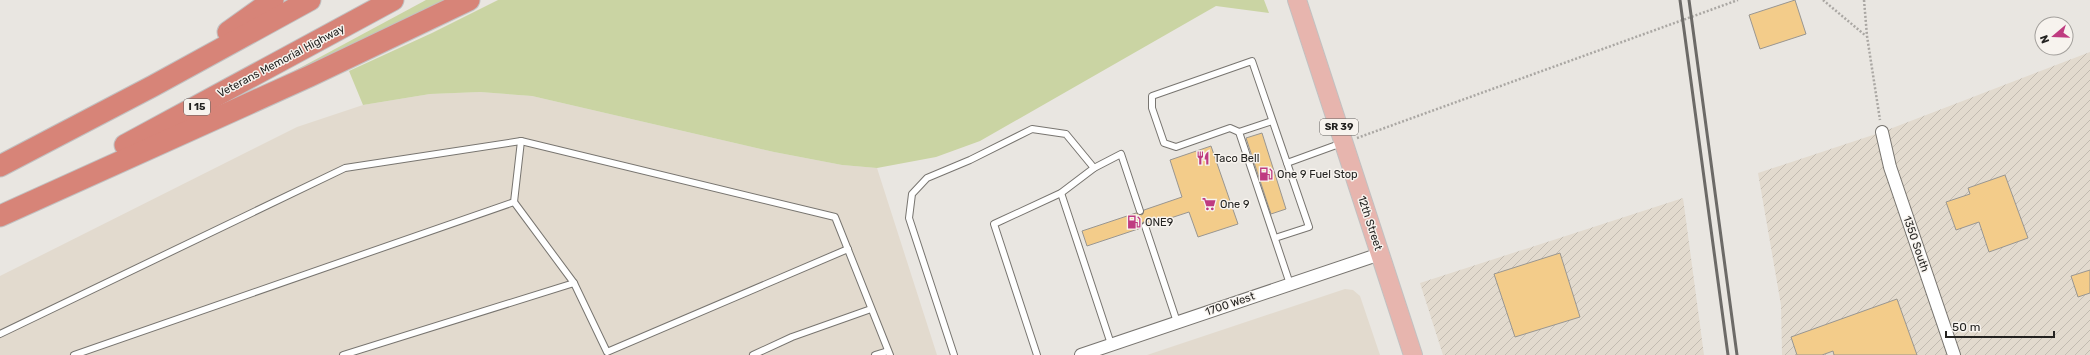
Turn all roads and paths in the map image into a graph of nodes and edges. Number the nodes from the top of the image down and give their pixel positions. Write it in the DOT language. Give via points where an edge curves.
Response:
graph roads {
  1 [pos="273,0"];
  2 [pos="310,0"];
  3 [pos="394,0"];
  4 [pos="469,0"];
  5 [pos="1297,0"];
  6 [pos="1738,0"];
  7 [pos="1823,0"];
  8 [pos="1864,0"];
  9 [pos="1867,36"];
  10 [pos="153,86"];
  11 [pos="1272,121"];
  12 [pos="1239,132"];
  13 [pos="1882,132"];
  14 [pos="521,141"];
  15 [pos="1344,142"];
  16 [pos="1287,163"];
  17 [pos="0,166"];
  18 [pos="1094,168"];
  19 [pos="1061,193"];
  20 [pos="514,202"];
  21 [pos="1140,211"];
  22 [pos="0,215"];
  23 [pos="1145,226"];
  24 [pos="1275,238"];
  25 [pos="848,249"];
  26 [pos="1380,254"];
  27 [pos="574,283"];
  28 [pos="1290,284"];
  29 [pos="871,309"];
  30 [pos="1177,322"];
  31 [pos="0,334"];
  32 [pos="1111,344"];
  33 [pos="889,353"];
  34 [pos="604,354"];
  35 [pos="74,355"];
  36 [pos="343,355"];
  37 [pos="753,355"];
  38 [pos="875,355"];
  39 [pos="954,355"];
  40 [pos="1037,355"];
  41 [pos="1081,355"];
  42 [pos="1412,355"];
  43 [pos="1954,355"];
  1 -- 10 [label="highway"];
  2 -- 10 [label="highway"];
  3 -- 22 [label="highway, Veterans Memorial Highway / I 15"];
  4 -- 22 [label="highway" via="317,72"];
  5 -- 15 [label="main road, 12th Street / SR 39"];
  6 -- 15 [label="path"];
  7 -- 9 [label="path"];
  8 -- 9 [label="path"];
  9 -- 13 [label="path"];
  10 -- 17 [label="highway"];
  11 -- 12 [label="lane"];
  11 -- 12 [label="lane" via="1252,61 1152,96 1152,108 1164,143 1176,147 1230,128"];
  11 -- 16 [label="lane"];
  12 -- 24 [label="lane"];
  13 -- 43 [label="street, 1350 South" via="1890,167"];
  14 -- 20 [label="lane"];
  14 -- 25 [label="lane" via="835,217"];
  14 -- 31 [label="lane" via="345,168"];
  15 -- 16 [label="lane"];
  15 -- 26 [label="main road, 12th Street / SR 39"];
  16 -- 24 [label="lane" via="1309,227"];
  18 -- 19 [label="lane"];
  18 -- 21 [label="lane" via="1121,154"];
  18 -- 39 [label="lane" via="1066,134 1032,129 927,178 912,194 909,218"];
  19 -- 32 [label="lane"];
  19 -- 40 [label="lane" via="994,224"];
  20 -- 27 [label="lane"];
  20 -- 35 [label="lane"];
  23 -- 30 [label="lane"];
  24 -- 28 [label="lane"];
  25 -- 29 [label="lane"];
  25 -- 34 [label="lane"];
  26 -- 28 [label="street, 1700 West"];
  26 -- 42 [label="main road, 12th Street / SR 39"];
  27 -- 34 [label="lane"];
  27 -- 36 [label="lane"];
  28 -- 30 [label="street, 1700 West"];
  29 -- 33 [label="lane"];
  29 -- 37 [label="lane" via="792,337"];
  30 -- 32 [label="street, 1700 West"];
  32 -- 41 [label="street, 1700 West"];
  33 -- 38 [label="lane"];
}
